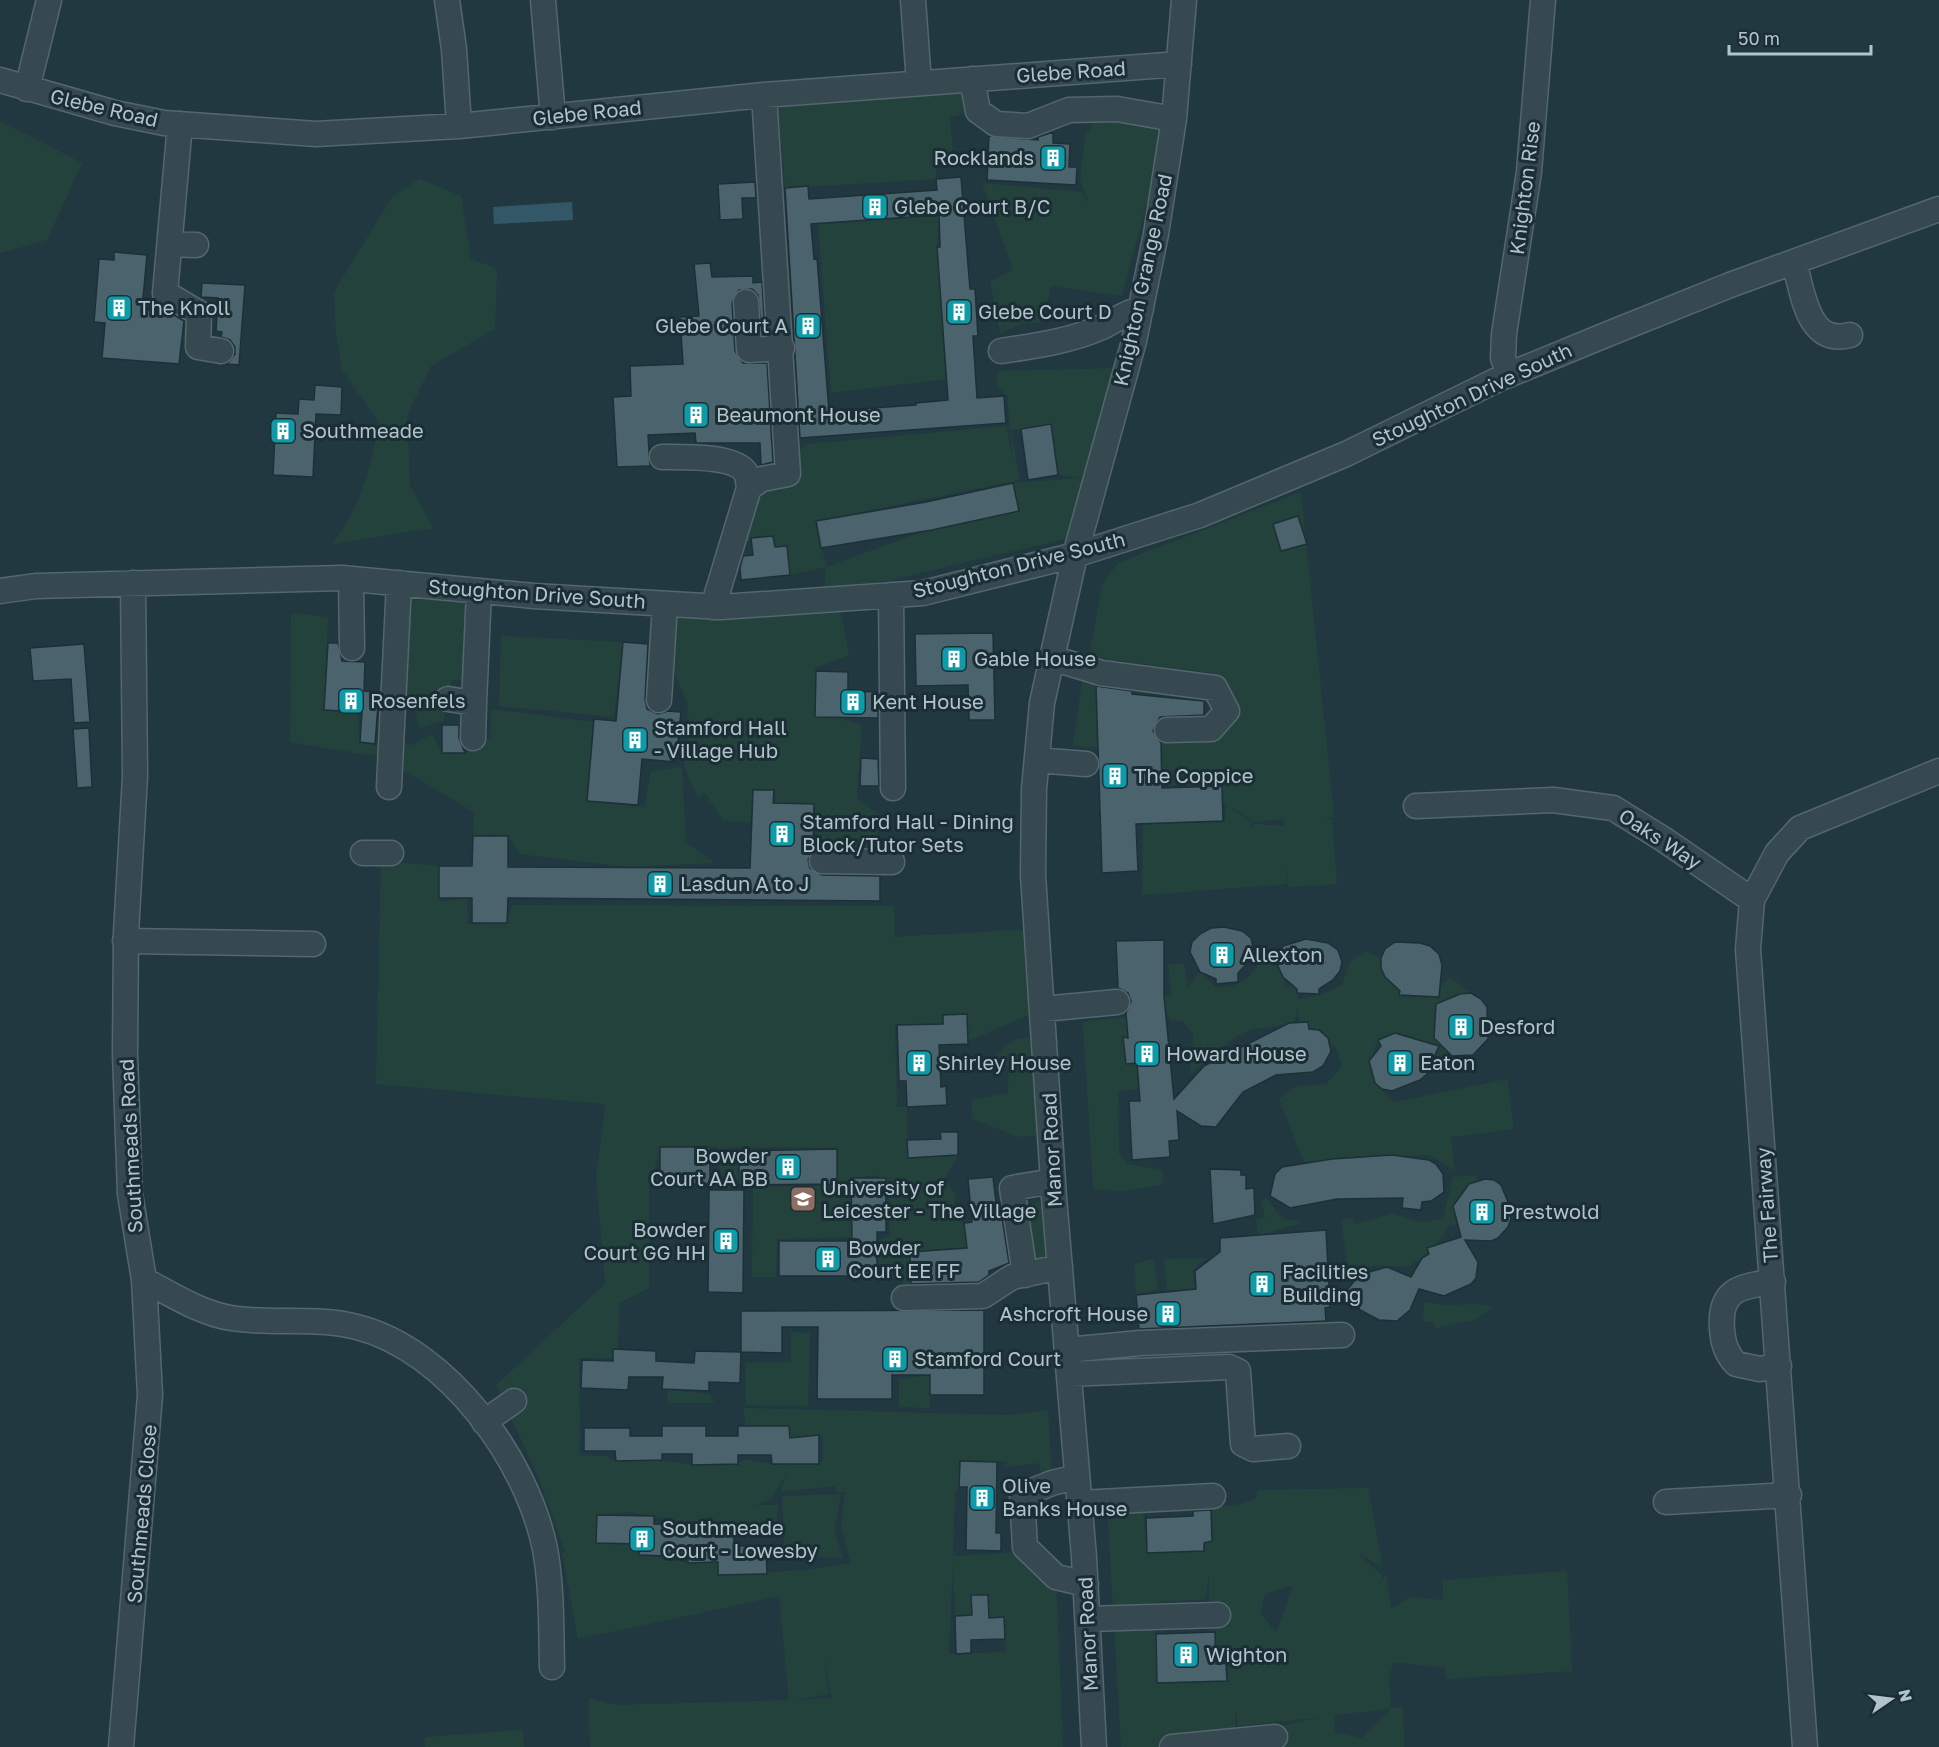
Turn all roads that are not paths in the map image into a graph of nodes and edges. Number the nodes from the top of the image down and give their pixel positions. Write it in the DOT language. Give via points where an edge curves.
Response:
graph roads {
  1 [pos="49,0"];
  2 [pos="447,0"];
  3 [pos="543,0"];
  4 [pos="913,0"];
  5 [pos="1184,0"];
  6 [pos="1543,0"];
  7 [pos="1179,64"];
  8 [pos="972,79"];
  9 [pos="0,80"];
  10 [pos="919,83"];
  11 [pos="27,89"];
  12 [pos="764,94"];
  13 [pos="553,117"];
  14 [pos="1174,119"];
  15 [pos="180,124"];
  16 [pos="459,126"];
  17 [pos="1939,210"];
  18 [pos="170,244"];
  19 [pos="196,245"];
  20 [pos="1794,262"];
  21 [pos="746,302"];
  22 [pos="1141,309"];
  23 [pos="1850,335"];
  24 [pos="782,348"];
  25 [pos="221,351"];
  26 [pos="1000,351"];
  27 [pos="1509,375"];
  28 [pos="662,458"];
  29 [pos="749,488"];
  30 [pos="1075,555"];
  31 [pos="351,579"];
  32 [pos="133,583"];
  33 [pos="399,584"];
  34 [pos="0,591"];
  35 [pos="479,591"];
  36 [pos="891,595"];
  37 [pos="665,604"];
  38 [pos="713,607"];
  39 [pos="352,648"];
  40 [pos="1052,658"];
  41 [pos="448,699"];
  42 [pos="659,700"];
  43 [pos="474,703"];
  44 [pos="1167,730"];
  45 [pos="473,738"];
  46 [pos="1037,760"];
  47 [pos="1086,764"];
  48 [pos="1939,771"];
  49 [pos="389,787"];
  50 [pos="893,788"];
  51 [pos="1416,806"];
  52 [pos="363,853"];
  53 [pos="391,853"];
  54 [pos="822,861"];
  55 [pos="892,862"];
  56 [pos="1752,900"];
  57 [pos="125,941"];
  58 [pos="313,944"];
  59 [pos="1117,1008"];
  60 [pos="1043,1016"];
  61 [pos="1053,1181"];
  62 [pos="1060,1268"];
  63 [pos="1025,1275"];
  64 [pos="144,1280"];
  65 [pos="1773,1282"];
  66 [pos="904,1298"];
  67 [pos="1342,1335"];
  68 [pos="1067,1350"];
  69 [pos="1779,1366"];
  70 [pos="1069,1374"];
  71 [pos="514,1401"];
  72 [pos="484,1422"];
  73 [pos="1288,1446"];
  74 [pos="1076,1477"];
  75 [pos="1789,1495"];
  76 [pos="1213,1496"];
  77 [pos="1665,1502"];
  78 [pos="1080,1503"];
  79 [pos="1086,1584"];
  80 [pos="1218,1616"];
  81 [pos="1088,1619"];
  82 [pos="552,1666"];
  83 [pos="1275,1737"];
  84 [pos="121,1747"];
  85 [pos="1094,1747"];
  86 [pos="1172,1747"];
  87 [pos="1805,1747"];
  1 -- 11 [label="street"];
  2 -- 16 [label="street"];
  3 -- 13 [label="street"];
  4 -- 10 [label="street"];
  5 -- 7 [label="street, Knighton Grange Road"];
  6 -- 27 [label="street, Knighton Rise" via="1529,172 1504,334 1503,358"];
  7 -- 8 [label="street, Glebe Road"];
  7 -- 14 [label="street, Knighton Grange Road"];
  8 -- 10 [label="street, Glebe Road"];
  8 -- 14 [label="street" via="978,111 996,124 1028,126 1069,110 1117,110"];
  9 -- 11 [label="street, Glebe Road"];
  10 -- 12 [label="street, Glebe Road"];
  11 -- 15 [label="street, Glebe Road" via="115,113"];
  12 -- 13 [label="street, Glebe Road"];
  12 -- 24 [label="street"];
  13 -- 16 [label="street, Glebe Road"];
  14 -- 22 [label="street, Knighton Grange Road"];
  15 -- 16 [label="street, Glebe Road" via="316,134"];
  15 -- 18 [label="street"];
  17 -- 20 [label="street, Stoughton Drive South"];
  18 -- 19 [label="street"];
  18 -- 25 [label="street" via="165,293 199,313 198,347"];
  20 -- 23 [label="street" via="1812,323 1823,334 1836,339"];
  20 -- 27 [label="street, Stoughton Drive South"];
  21 -- 24 [label="street" via="749,350"];
  22 -- 26 [label="street" via="1126,312 1103,327 1080,335"];
  22 -- 30 [label="street, Knighton Grange Road"];
  24 -- 29 [label="street" via="789,474 762,479"];
  27 -- 30 [label="street, Stoughton Drive South" via="1346,454 1200,515"];
  28 -- 29 [label="street" via="733,463 746,473"];
  29 -- 38 [label="street"];
  30 -- 36 [label="street, Stoughton Drive South" via="923,593"];
  30 -- 40 [label="street, Manor Road"];
  31 -- 32 [label="street, Stoughton Drive South"];
  31 -- 33 [label="street, Stoughton Drive South"];
  31 -- 39 [label="street"];
  32 -- 34 [label="street, Stoughton Drive South"];
  32 -- 57 [label="street, Southmeads Road" via="135,776"];
  33 -- 35 [label="street, Stoughton Drive South"];
  33 -- 49 [label="street"];
  35 -- 37 [label="street, Stoughton Drive South"];
  35 -- 43 [label="street"];
  36 -- 38 [label="street, Stoughton Drive South"];
  36 -- 50 [label="street"];
  37 -- 38 [label="street, Stoughton Drive South"];
  37 -- 42 [label="street"];
  40 -- 44 [label="street" via="1101,673 1215,688 1233,712 1211,729"];
  40 -- 46 [label="street, Manor Road" via="1042,703"];
  41 -- 43 [label="street"];
  43 -- 45 [label="street"];
  46 -- 47 [label="street"];
  46 -- 60 [label="street, Manor Road" via="1033,875"];
  48 -- 56 [label="street, The Fairway" via="1800,828 1777,853"];
  51 -- 56 [label="street, Oaks Way" via="1553,800 1613,808"];
  52 -- 53 [label="street"];
  54 -- 55 [label="street"];
  56 -- 65 [label="street, The Fairway" via="1748,949"];
  57 -- 58 [label="street"];
  57 -- 64 [label="street, Southmeads Road" via="128,1164"];
  59 -- 60 [label="street"];
  60 -- 61 [label="street, Manor Road"];
  61 -- 62 [label="street, Manor Road"];
  61 -- 63 [label="street" via="1011,1188"];
  62 -- 63 [label="street"];
  62 -- 68 [label="street, Manor Road"];
  63 -- 66 [label="street" via="1012,1277 983,1296"];
  64 -- 72 [label="street" via="229,1318 307,1320 378,1333 434,1370"];
  64 -- 84 [label="street, Southmeads Close" via="150,1418"];
  65 -- 69 [label="street, The Fairway"];
  65 -- 69 [label="street" via="1737,1290 1725,1300 1721,1314 1725,1348 1736,1364 1760,1369"];
  67 -- 68 [label="street"];
  68 -- 70 [label="street, Manor Road"];
  69 -- 75 [label="street, The Fairway"];
  70 -- 73 [label="street" via="1229,1366 1238,1371 1243,1444 1253,1449"];
  70 -- 74 [label="street, Manor Road"];
  71 -- 72 [label="street"];
  72 -- 82 [label="street" via="522,1480 539,1525 545,1550"];
  74 -- 78 [label="street, Manor Road"];
  74 -- 79 [label="street" via="1022,1496 1025,1547 1056,1577"];
  75 -- 77 [label="street"];
  75 -- 87 [label="street, The Fairway"];
  76 -- 78 [label="street"];
  78 -- 79 [label="street, Manor Road"];
  79 -- 81 [label="street, Manor Road"];
  80 -- 81 [label="street"];
  81 -- 85 [label="street, Manor Road"];
  83 -- 86 [label="street"];
}
